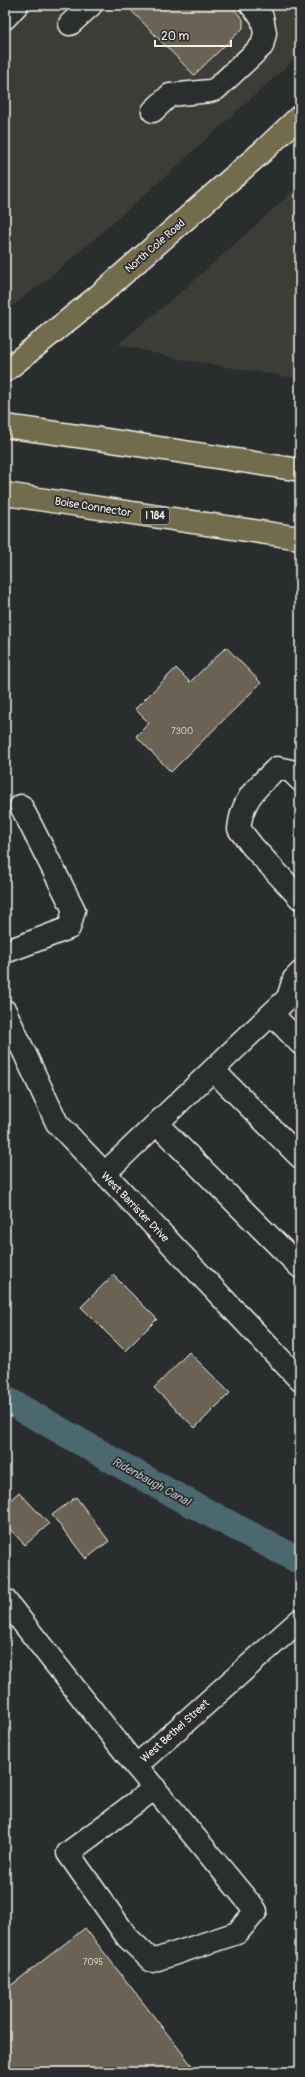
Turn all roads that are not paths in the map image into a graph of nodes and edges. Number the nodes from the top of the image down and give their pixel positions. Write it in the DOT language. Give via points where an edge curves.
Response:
graph roads {
  1 [pos="17,5"];
  2 [pos="91,5"];
  3 [pos="251,5"];
  4 [pos="5,18"];
  5 [pos="70,24"];
  6 [pos="153,111"];
  7 [pos="300,116"];
  8 [pos="5,371"];
  9 [pos="5,426"];
  10 [pos="300,470"];
  11 [pos="7,494"];
  12 [pos="300,538"];
  13 [pos="297,771"];
  14 [pos="21,806"];
  15 [pos="300,898"];
  16 [pos="5,952"];
  17 [pos="300,973"];
  18 [pos="294,996"];
  19 [pos="5,1011"];
  20 [pos="272,1014"];
  21 [pos="300,1043"];
  22 [pos="213,1070"];
  23 [pos="157,1124"];
  24 [pos="300,1157"];
  25 [pos="104,1174"];
  26 [pos="300,1267"];
  27 [pos="300,1380"];
  28 [pos="5,1600"];
  29 [pos="300,1620"];
  30 [pos="136,1766"];
  31 [pos="155,1788"];
  1 -- 4 [label="street"];
  2 -- 5 [label="street"];
  3 -- 6 [label="street" via="262,17 262,46 216,89 170,95"];
  7 -- 8 [label="main road, North Cole Road" via="98,296"];
  9 -- 10 [label="main road"];
  11 -- 12 [label="main road, Boise Connector / I 184"];
  13 -- 15 [label="street" via="277,768 249,796 241,814 239,829"];
  14 -- 16 [label="street" via="74,910 69,928"];
  17 -- 18 [label="street" via="294,979"];
  18 -- 20 [label="street"];
  19 -- 25 [label="street, West Barrister Drive" via="56,1123"];
  20 -- 21 [label="street"];
  20 -- 22 [label="street"];
  22 -- 23 [label="street"];
  22 -- 24 [label="street"];
  23 -- 25 [label="street"];
  23 -- 26 [label="street"];
  25 -- 27 [label="street, West Barrister Drive"];
  28 -- 30 [label="street, West Bethel Street"];
  29 -- 30 [label="street, West Bethel Street"];
  30 -- 31 [label="street"];
  31 -- 31 [label="street" via="256,1911 237,1933 152,1961 127,1937 68,1853"];
}
